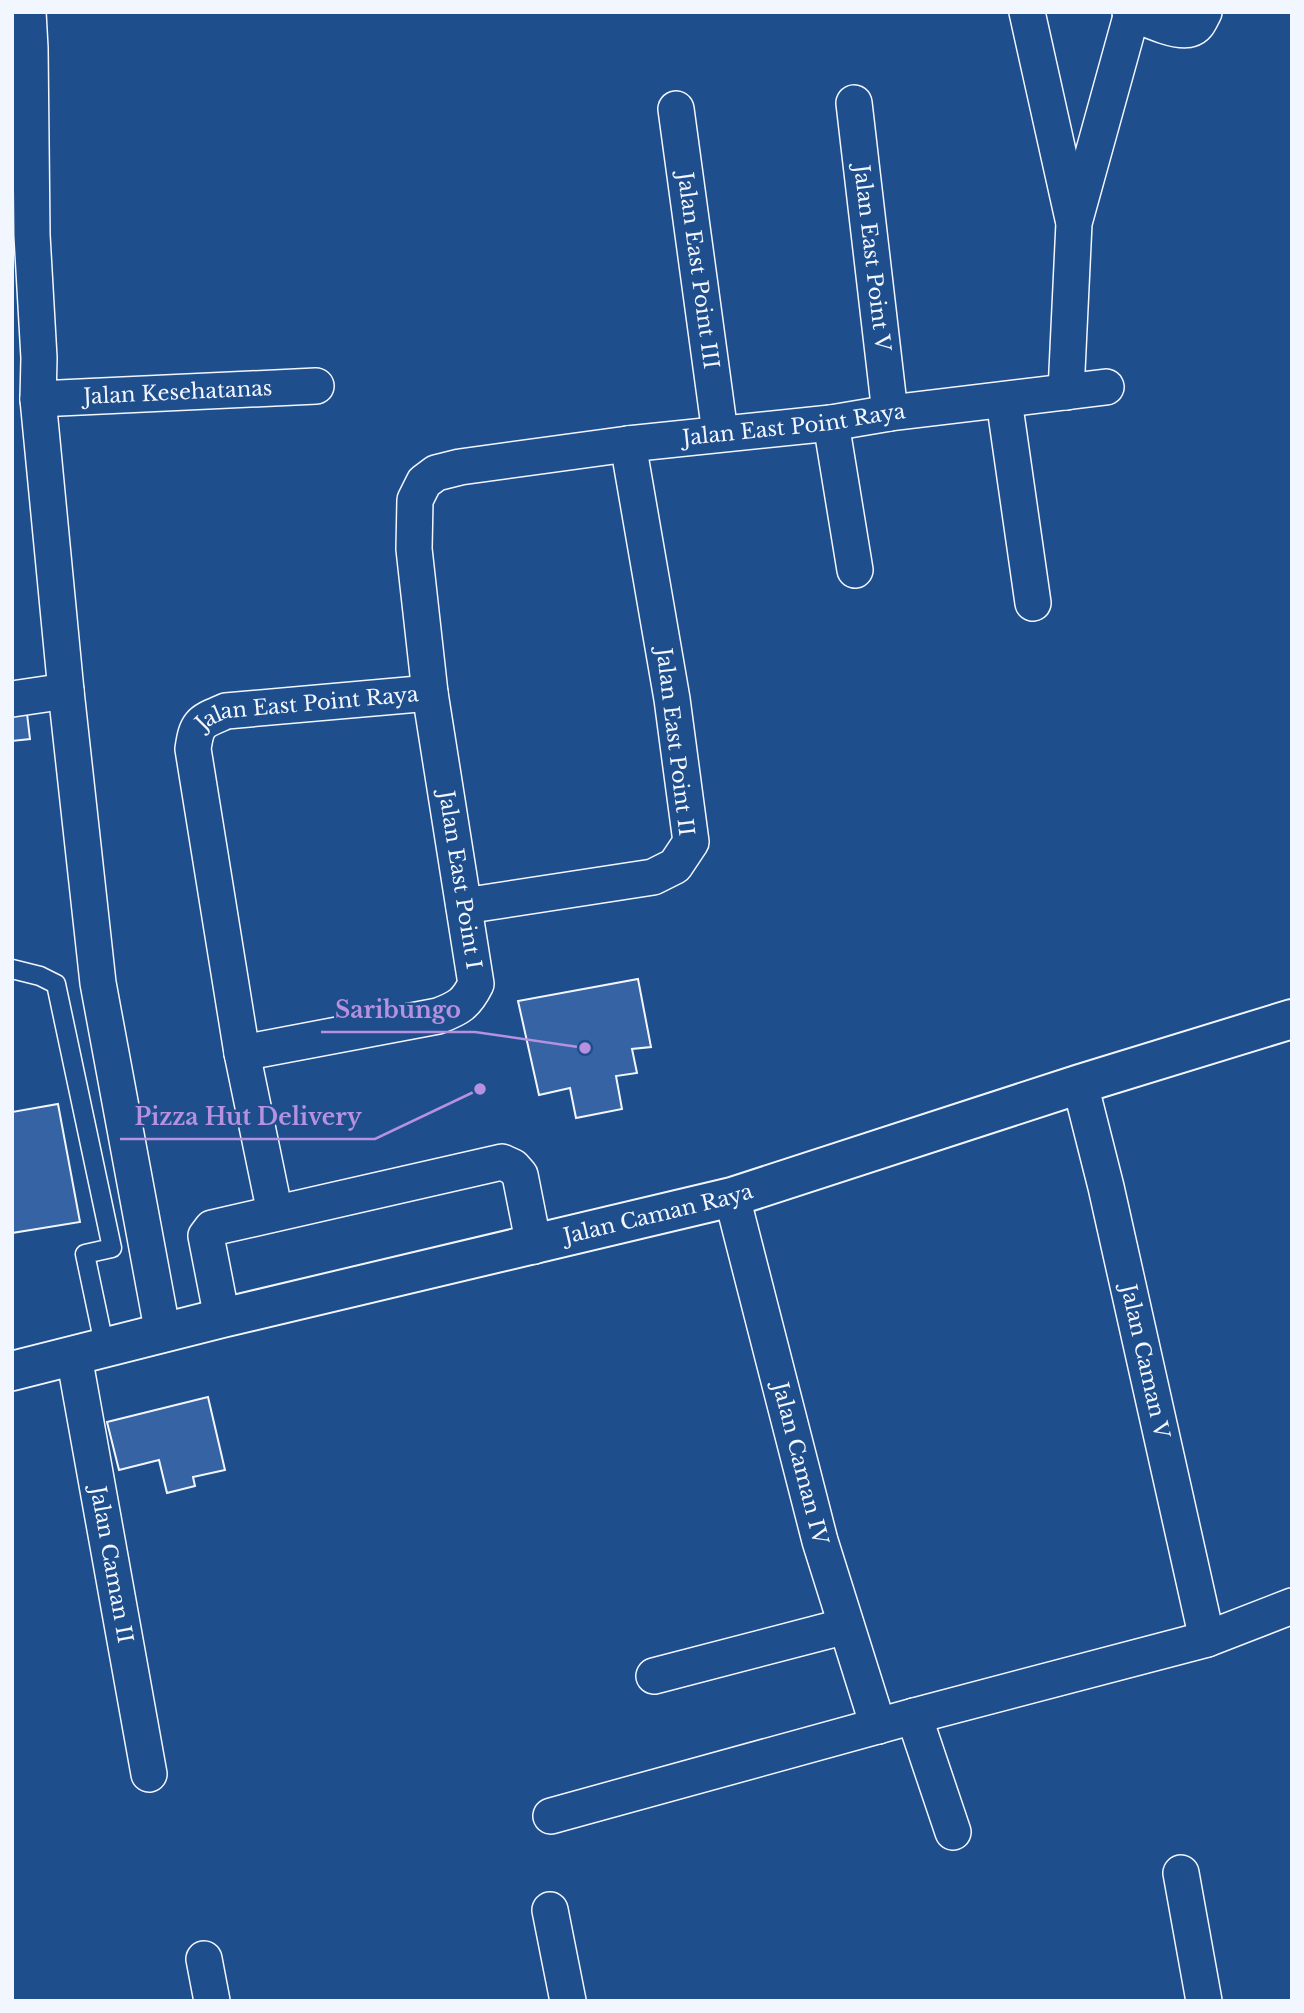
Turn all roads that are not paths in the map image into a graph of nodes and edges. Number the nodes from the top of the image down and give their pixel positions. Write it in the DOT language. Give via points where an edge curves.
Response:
graph roads {
  1 [pos="28,12"];
  2 [pos="1027,12"];
  3 [pos="1203,12"];
  4 [pos="1131,13"];
  5 [pos="21,49"];
  6 [pos="854,103"];
  7 [pos="676,108"];
  8 [pos="1074,223"];
  9 [pos="22,234"];
  10 [pos="316,386"];
  11 [pos="1106,387"];
  12 [pos="1066,392"];
  13 [pos="38,398"];
  14 [pos="1004,400"];
  15 [pos="890,413"];
  16 [pos="831,423"];
  17 [pos="720,433"];
  18 [pos="628,444"];
  19 [pos="855,570"];
  20 [pos="1033,603"];
  21 [pos="65,691"];
  22 [pos="430,693"];
  23 [pos="12,699"];
  24 [pos="464,906"];
  25 [pos="12,969"];
  26 [pos="1292,1019"];
  27 [pos="242,1053"];
  28 [pos="1080,1084"];
  29 [pos="733,1197"];
  30 [pos="275,1213"];
  31 [pos="534,1245"];
  32 [pos="222,1318"];
  33 [pos="163,1334"];
  34 [pos="90,1353"];
  35 [pos="12,1371"];
  36 [pos="1292,1606"];
  37 [pos="846,1626"];
  38 [pos="1207,1639"];
  39 [pos="654,1676"];
  40 [pos="914,1716"];
  41 [pos="878,1726"];
  42 [pos="149,1774"];
  43 [pos="551,1816"];
  44 [pos="953,1832"];
  45 [pos="1181,1874"];
  46 [pos="550,1910"];
  47 [pos="204,1959"];
  48 [pos="212,2001"];
  49 [pos="568,2001"];
  50 [pos="1204,2001"];
  1 -- 5 [label="street"];
  2 -- 8 [label="street"];
  3 -- 4 [label="street" via="1197,25 1187,31"];
  4 -- 8 [label="street"];
  5 -- 9 [label="street"];
  6 -- 15 [label="street, Jalan East Point V"];
  7 -- 17 [label="street, Jalan East Point III"];
  8 -- 12 [label="street"];
  9 -- 13 [label="street" via="39,358"];
  10 -- 13 [label="street, Jalan Kesehatanas"];
  11 -- 12 [label="street, Jalan East Point Raya"];
  12 -- 14 [label="street, Jalan East Point Raya"];
  13 -- 21 [label="street"];
  14 -- 15 [label="street, Jalan East Point Raya"];
  14 -- 20 [label="street"];
  15 -- 16 [label="street, Jalan East Point Raya"];
  16 -- 17 [label="street, Jalan East Point Raya"];
  16 -- 19 [label="street"];
  17 -- 18 [label="street, Jalan East Point Raya"];
  18 -- 22 [label="street, Jalan East Point Raya" via="460,467 436,473 424,482 415,500 414,549"];
  18 -- 24 [label="street, Jalan East Point II" via="672,699 691,842 675,866 653,877"];
  21 -- 23 [label="street"];
  21 -- 33 [label="street" via="98,982"];
  22 -- 24 [label="street, Jalan East Point I"];
  22 -- 27 [label="street, Jalan East Point Raya" via="226,711 206,719 196,731 193,749"];
  24 -- 27 [label="street, Jalan East Point I" via="476,984 459,1008 438,1016"];
  25 -- 34 [label="lane" via="56,984 113,1248 85,1254"];
  26 -- 28 [label="main road, Jalan Caman Raya"];
  27 -- 30 [label="street, Jalan East Point Raya"];
  28 -- 29 [label="main road, Jalan Caman Raya"];
  28 -- 38 [label="street, Jalan Caman V"];
  29 -- 31 [label="main road, Jalan Caman Raya"];
  29 -- 37 [label="street, Jalan Caman IV"];
  30 -- 31 [label="street" via="502,1162 520,1175"];
  30 -- 32 [label="street" via="212,1228 206,1236"];
  31 -- 32 [label="main road, Jalan Caman Raya"];
  32 -- 33 [label="main road, Jalan Caman Raya"];
  33 -- 34 [label="main road, Jalan Caman Raya"];
  34 -- 35 [label="main road, Jalan Caman Raya"];
  34 -- 42 [label="street, Jalan Caman II"];
  36 -- 38 [label="street"];
  37 -- 39 [label="street"];
  37 -- 41 [label="street, Jalan Caman IV"];
  38 -- 40 [label="street"];
  40 -- 41 [label="street"];
  40 -- 44 [label="street"];
  41 -- 43 [label="street"];
  45 -- 50 [label="street"];
  46 -- 49 [label="street"];
  47 -- 48 [label="street"];
}
